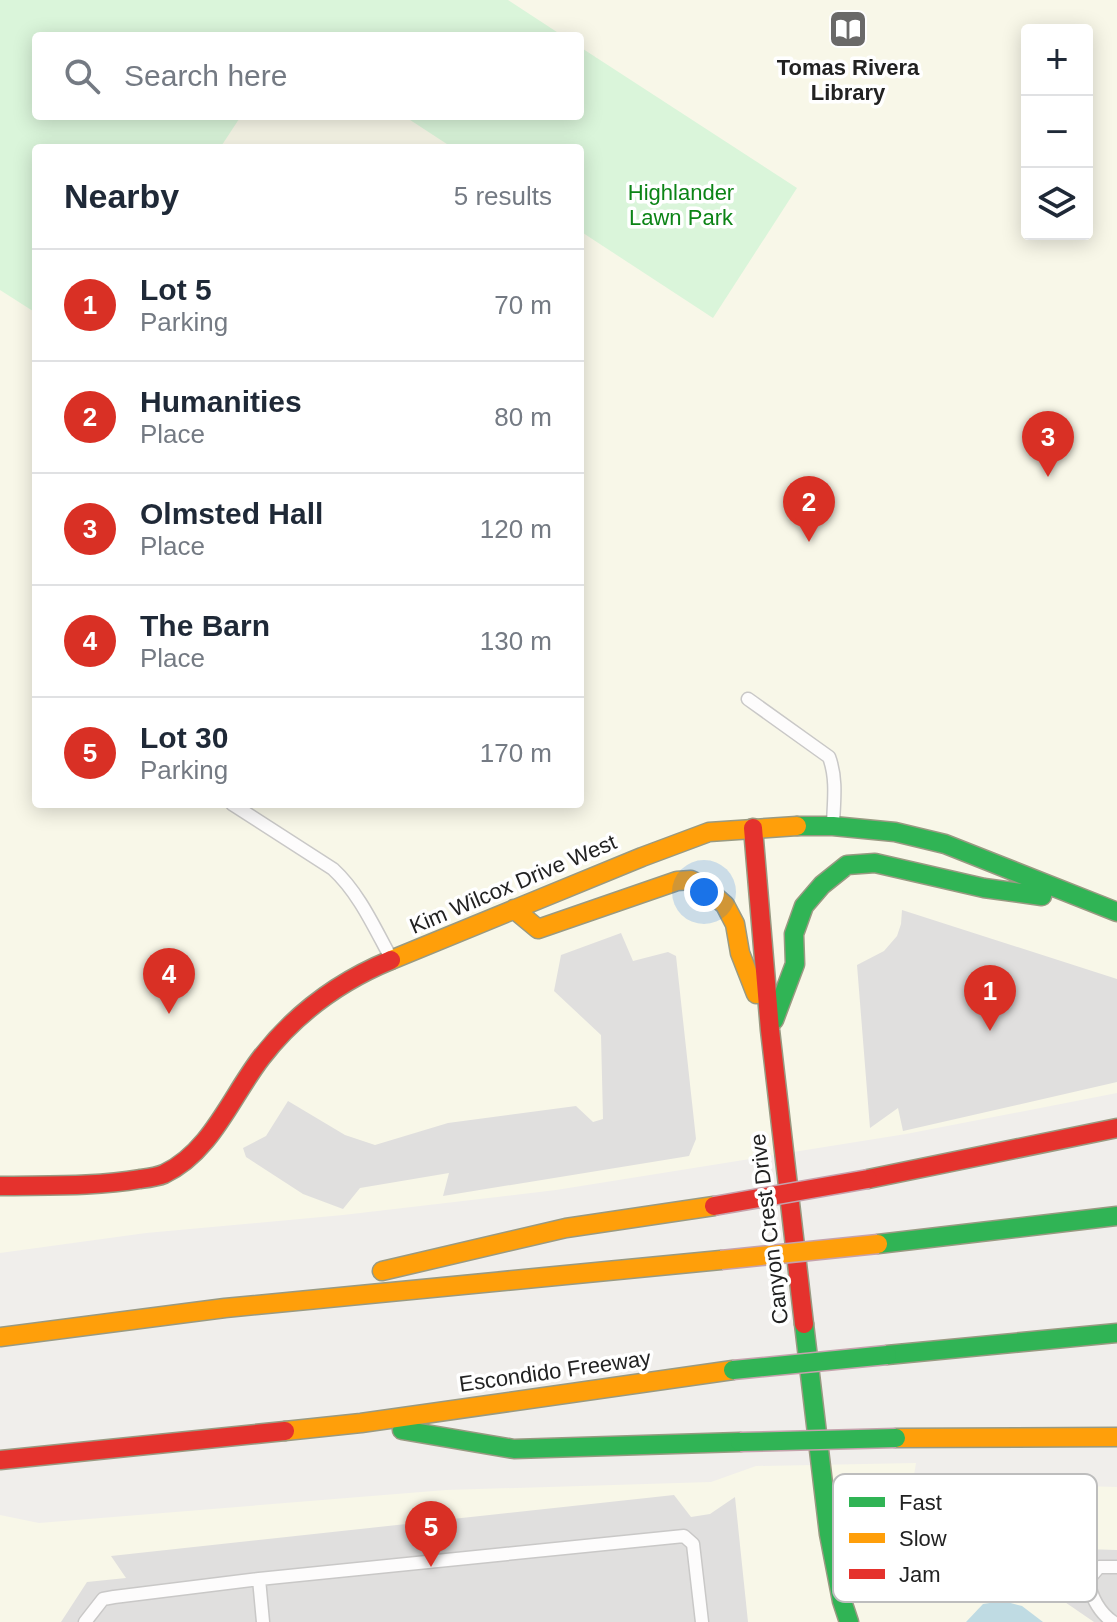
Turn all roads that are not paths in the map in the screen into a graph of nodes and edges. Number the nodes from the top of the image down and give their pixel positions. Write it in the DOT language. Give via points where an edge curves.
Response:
graph roads {
  1 [pos="748,699"];
  2 [pos="238,808"];
  3 [pos="833,826"];
  4 [pos="753,828"];
  5 [pos="1092,902"];
  6 [pos="514,909"];
  7 [pos="1117,912"];
  8 [pos="393,960"];
  9 [pos="770,1030"];
  10 [pos="1117,1128"];
  11 [pos="0,1186"];
  12 [pos="1117,1216"];
  13 [pos="225,1308"];
  14 [pos="1117,1333"];
  15 [pos="0,1337"];
  16 [pos="361,1423"];
  17 [pos="1117,1437"];
  18 [pos="0,1460"];
  19 [pos="833,1555"];
  20 [pos="1117,1567"];
  21 [pos="1097,1569"];
  22 [pos="259,1579"];
  23 [pos="842,1602"];
  24 [pos="1096,1602"];
  25 [pos="1109,1621"];
  26 [pos="85,1622"];
  27 [pos="263,1622"];
  28 [pos="702,1622"];
  29 [pos="849,1622"];
  1 -- 3 [label="lane" via="829,757"];
  2 -- 8 [label="lane" via="346,881"];
  3 -- 4 [label="main road, Kim Wilcox Drive West"];
  3 -- 5 [label="main road, Kim Wilcox Drive West" via="945,844"];
  4 -- 6 [label="main road, Kim Wilcox Drive West" via="709,832"];
  4 -- 9 [label="main road, Canyon Crest Drive"];
  5 -- 7 [label="main road, Kim Wilcox Drive West"];
  5 -- 9 [label="main road" via="984,888 875,863 847,865 804,906 794,934 795,964"];
  6 -- 8 [label="main road, Kim Wilcox Drive West"];
  6 -- 9 [label="main road" via="538,929 677,881 702,885 725,905 735,924 740,953"];
  8 -- 11 [label="main road, Kim Wilcox Drive West" via="363,972 291,1024 207,1138 187,1160 162,1175 117,1183"];
  9 -- 19 [label="main road, Canyon Crest Drive"];
  10 -- 13 [label="main road, bridge" via="868,1179 566,1228"];
  12 -- 13 [label="main road, bridge"];
  13 -- 15 [label="main road"];
  14 -- 16 [label="main road, Escondido Freeway, bridge" via="733,1370"];
  16 -- 17 [label="main road, bridge" via="514,1449"];
  16 -- 18 [label="main road, Escondido Freeway"];
  20 -- 21 [label="lane"];
  22 -- 26 [label="lane" via="103,1599"];
  22 -- 27 [label="lane"];
  22 -- 28 [label="lane" via="684,1536 693,1544"];
  23 -- 29 [label="main road, Canyon Crest Drive"];
  24 -- 25 [label="lane"];
}
